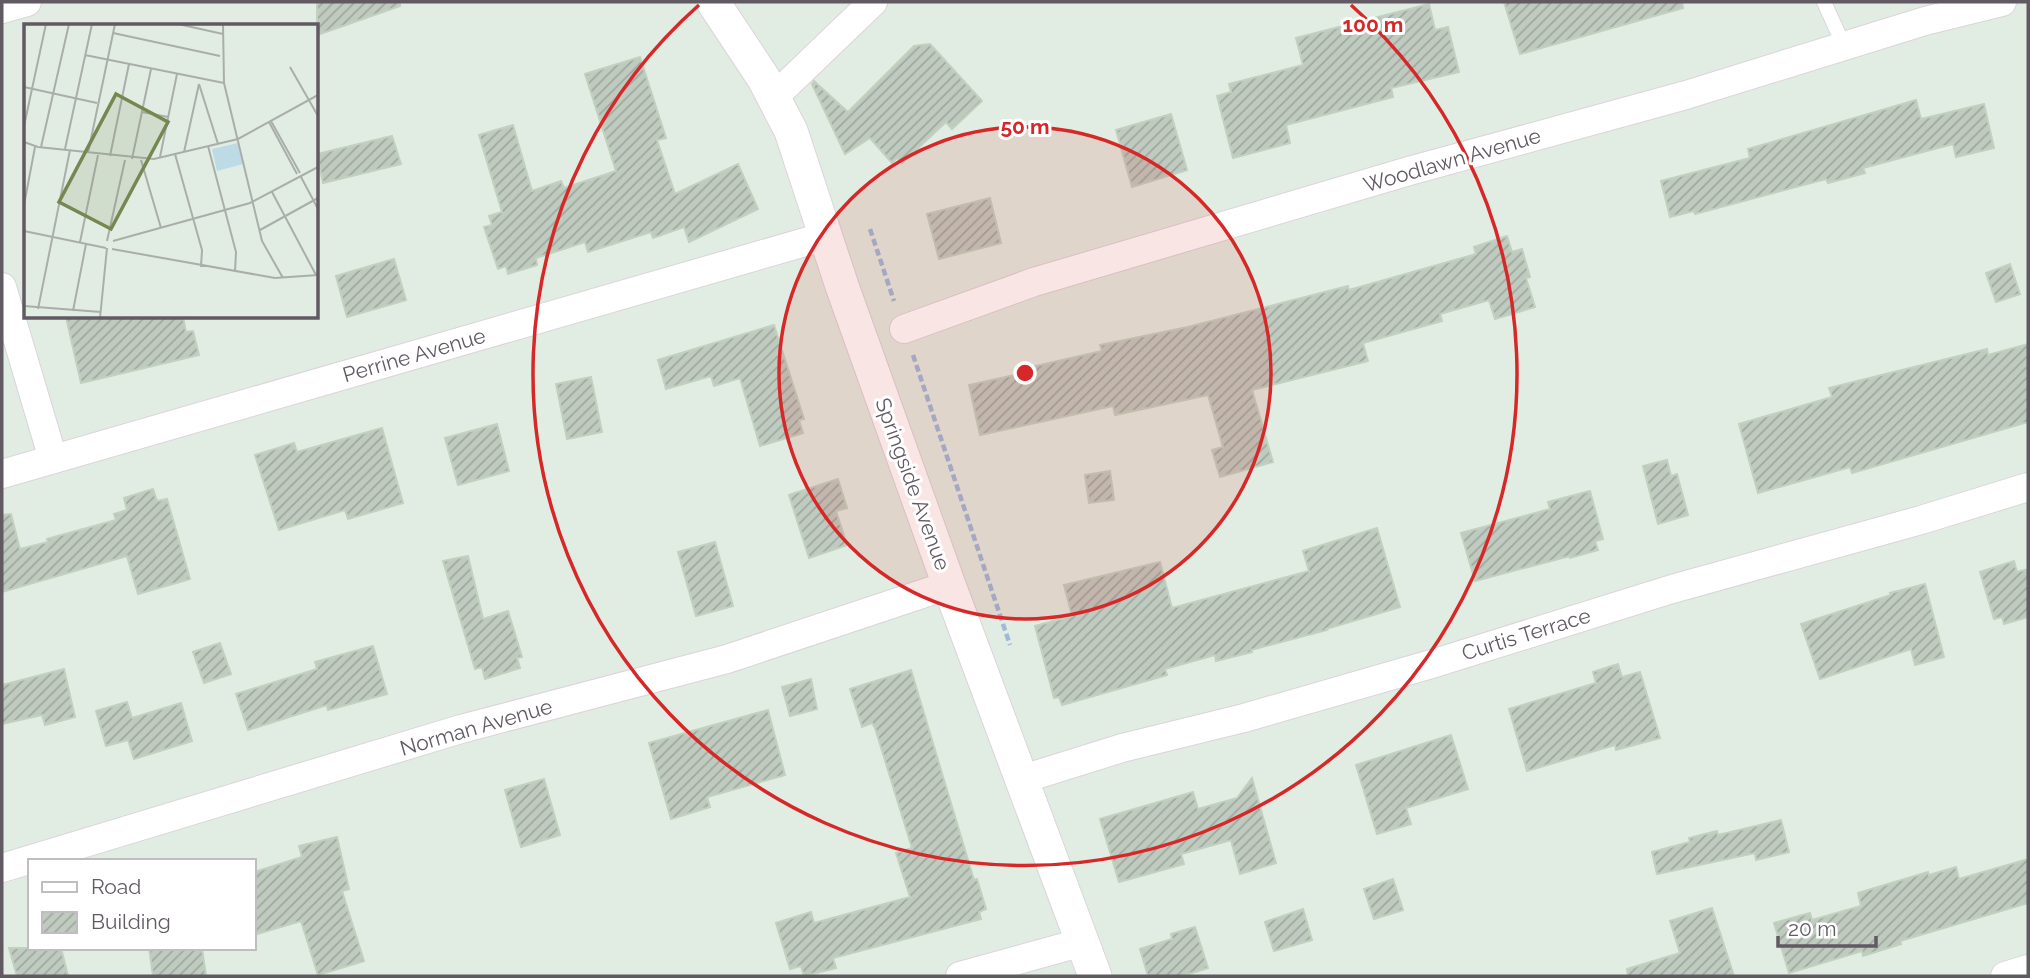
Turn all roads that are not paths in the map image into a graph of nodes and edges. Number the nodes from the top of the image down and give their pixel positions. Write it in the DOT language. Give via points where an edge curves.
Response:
graph roads {
  1 [pos="27,2"];
  2 [pos="713,2"];
  3 [pos="873,2"];
  4 [pos="1824,2"];
  5 [pos="2002,2"];
  6 [pos="2,9"];
  7 [pos="1844,46"];
  8 [pos="774,97"];
  9 [pos="826,236"];
  10 [pos="2,287"];
  11 [pos="904,329"];
  12 [pos="53,458"];
  13 [pos="2,474"];
  14 [pos="2028,487"];
  15 [pos="949,584"];
  16 [pos="1023,779"];
  17 [pos="32,859"];
  18 [pos="28,860"];
  19 [pos="2,868"];
  20 [pos="1083,942"];
  21 [pos="2028,969"];
  22 [pos="960,976"];
  23 [pos="1095,976"];
  24 [pos="2005,976"];
  1 -- 6 [label="street"];
  2 -- 8 [label="street, Springside Avenue"];
  3 -- 8 [label="street"];
  4 -- 7 [label="lane"];
  5 -- 7 [label="street, Woodlawn Avenue"];
  7 -- 11 [label="street, Woodlawn Avenue" via="1034,282"];
  8 -- 9 [label="street, Springside Avenue" via="791,131"];
  9 -- 12 [label="street, Perrine Avenue"];
  9 -- 15 [label="street, Springside Avenue"];
  10 -- 12 [label="street"];
  12 -- 13 [label="street, Perrine Avenue"];
  14 -- 16 [label="street, Curtis Terrace" via="1397,674"];
  15 -- 16 [label="street, Springside Avenue"];
  15 -- 17 [label="street, Norman Avenue" via="727,659 461,729"];
  16 -- 20 [label="street, Springside Avenue"];
  18 -- 19 [label="street, Norman Avenue"];
  20 -- 22 [label="street"];
  20 -- 23 [label="street, Springside Avenue"];
  21 -- 24 [label="street"];
}
